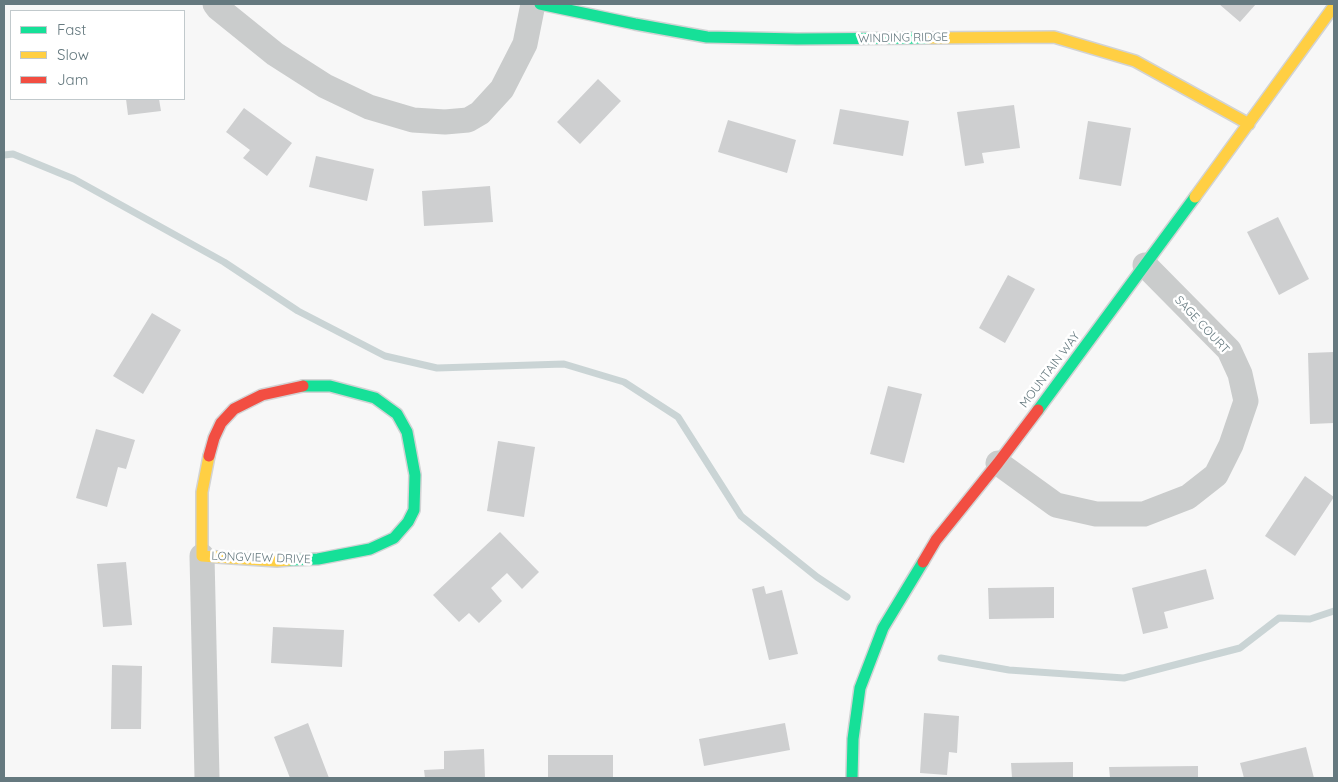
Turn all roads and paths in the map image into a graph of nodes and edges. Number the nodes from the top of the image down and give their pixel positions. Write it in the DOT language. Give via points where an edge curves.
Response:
graph roads {
  1 [pos="215,4"];
  2 [pos="533,4"];
  3 [pos="540,4"];
  4 [pos="1334,6"];
  5 [pos="1249,124"];
  6 [pos="1145,265"];
  7 [pos="998,463"];
  8 [pos="202,556"];
  9 [pos="207,778"];
  10 [pos="852,778"];
  1 -- 2 [label="street" via="275,54 325,86 369,106 413,120 445,122 474,117 502,89 525,44"];
  3 -- 5 [label="street, WINDING RIDGE" via="707,37 1054,37 1135,61"];
  4 -- 5 [label="street, MOUNTAIN WAY"];
  5 -- 6 [label="street, MOUNTAIN WAY"];
  6 -- 7 [label="street, MOUNTAIN WAY"];
  6 -- 7 [label="street, SAGE COURT" via="1229,350 1240,374 1246,401 1231,446 1216,475 1188,497 1144,514 1096,514 1056,505"];
  7 -- 10 [label="street, MOUNTAIN WAY" via="936,540 883,628 860,688"];
  8 -- 8 [label="street, LONGVIEW DRIVE" via="318,560 370,549 394,538 414,510 415,475 407,432 397,414 375,398 330,386 303,386 262,395 234,409 221,423 207,461 202,492"];
  8 -- 9 [label="street, LONGVIEW DRIVE"];
}
